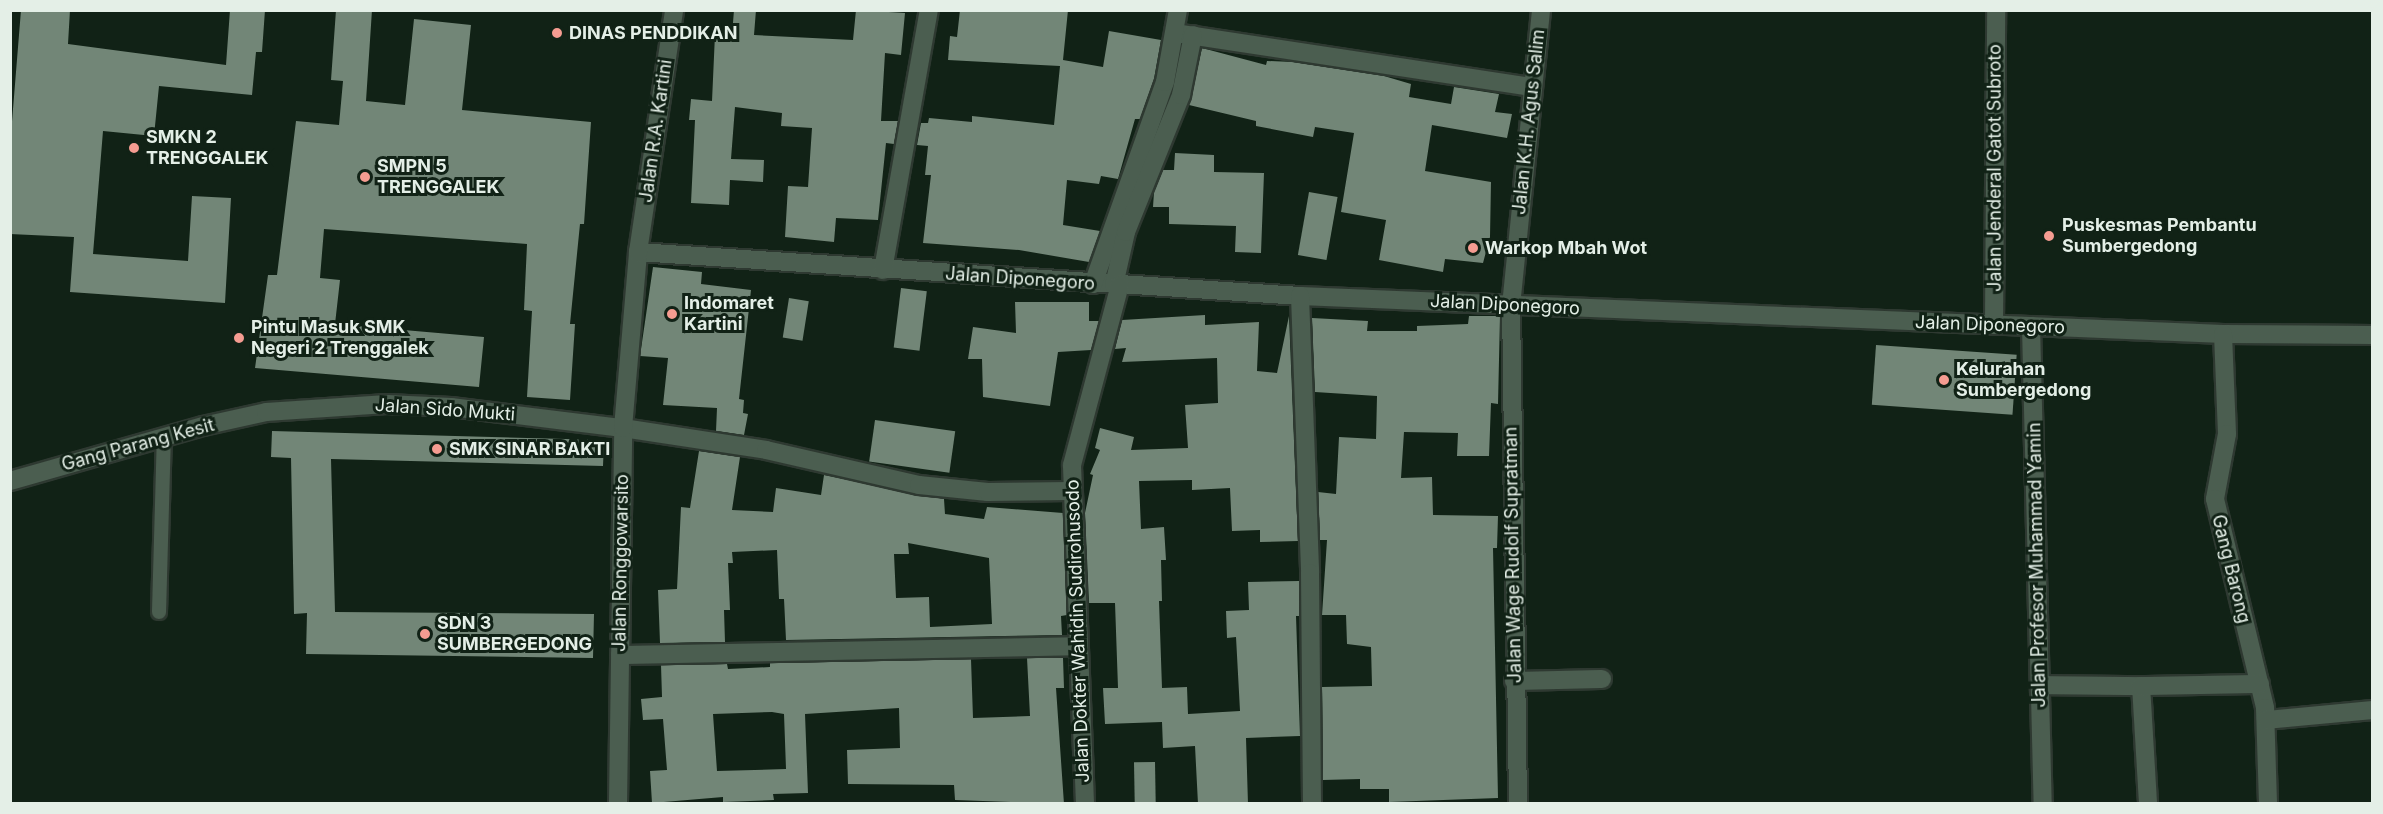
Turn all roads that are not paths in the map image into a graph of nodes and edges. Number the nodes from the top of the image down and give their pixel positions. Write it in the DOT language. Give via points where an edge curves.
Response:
graph roads {
  1 [pos="674,10"];
  2 [pos="929,10"];
  3 [pos="1178,10"];
  4 [pos="1541,10"];
  5 [pos="1996,10"];
  6 [pos="1184,34"];
  7 [pos="1530,87"];
  8 [pos="638,252"];
  9 [pos="884,270"];
  10 [pos="1107,285"];
  11 [pos="1300,296"];
  12 [pos="1511,306"];
  13 [pos="1994,325"];
  14 [pos="2031,326"];
  15 [pos="2223,334"];
  16 [pos="2373,335"];
  17 [pos="266,412"];
  18 [pos="623,428"];
  19 [pos="164,438"];
  20 [pos="10,481"];
  21 [pos="1070,492"];
  22 [pos="159,612"];
  23 [pos="1079,646"];
  24 [pos="620,655"];
  25 [pos="1602,679"];
  26 [pos="1514,681"];
  27 [pos="2260,684"];
  28 [pos="2040,685"];
  29 [pos="2141,686"];
  30 [pos="2373,710"];
  31 [pos="2266,720"];
  32 [pos="2147,803"];
  33 [pos="618,804"];
  34 [pos="1085,804"];
  35 [pos="1312,804"];
  36 [pos="1518,804"];
  37 [pos="2043,804"];
  38 [pos="2268,804"];
  1 -- 8 [label="street, Jalan R.A. Kartini"];
  2 -- 9 [label="street"];
  3 -- 6 [label="street, Jalan Dokter Wahidin Sudirohusodo"];
  4 -- 7 [label="street, Jalan K.H. Agus Salim"];
  5 -- 13 [label="street, Jalan Jenderal Gatot Subroto"];
  6 -- 7 [label="street"];
  6 -- 10 [label="street, Jalan Dokter Wahidin Sudirohusodo" via="1181,95"];
  7 -- 12 [label="street, Jalan K.H. Agus Salim"];
  8 -- 9 [label="street, Jalan Diponegoro"];
  8 -- 18 [label="street, Jalan Ronggowarsito"];
  9 -- 10 [label="street, Jalan Diponegoro"];
  10 -- 11 [label="street, Jalan Diponegoro"];
  10 -- 21 [label="street, Jalan Dokter Wahidin Sudirohusodo" via="1112,327 1078,437"];
  11 -- 12 [label="street, Jalan Diponegoro"];
  11 -- 35 [label="street" via="1310,573"];
  12 -- 13 [label="street, Jalan Diponegoro"];
  12 -- 26 [label="street, Jalan Wage Rudolf Supratman"];
  13 -- 14 [label="street, Jalan Diponegoro"];
  14 -- 15 [label="street, Jalan Diponegoro"];
  14 -- 28 [label="street, Jalan Profesor Muhammad Yamin"];
  15 -- 16 [label="street, Jalan Diponegoro"];
  15 -- 27 [label="street, Gang Barong" via="2227,434 2215,499"];
  17 -- 18 [label="street, Jalan Sido Mukti" via="387,404 451,407"];
  17 -- 19 [label="street, Gang Parang Kesit"];
  18 -- 21 [label="street, Jalan Sido Mukti" via="766,450 919,485 988,492"];
  18 -- 24 [label="street, Jalan Ronggowarsito"];
  19 -- 20 [label="street, Gang Parang Kesit"];
  19 -- 22 [label="lane"];
  21 -- 23 [label="street, Jalan Dokter Wahidin Sudirohusodo"];
  23 -- 24 [label="street"];
  23 -- 34 [label="street, Jalan Dokter Wahidin Sudirohusodo"];
  24 -- 33 [label="street, Jalan Ronggowarsito"];
  25 -- 26 [label="street"];
  26 -- 36 [label="street, Jalan Wage Rudolf Supratman"];
  27 -- 29 [label="street"];
  27 -- 31 [label="street, Gang Barong"];
  28 -- 29 [label="street"];
  28 -- 37 [label="street, Jalan Profesor Muhammad Yamin"];
  29 -- 32 [label="street"];
  30 -- 31 [label="street"];
  31 -- 38 [label="street, Gang Barong"];
}
